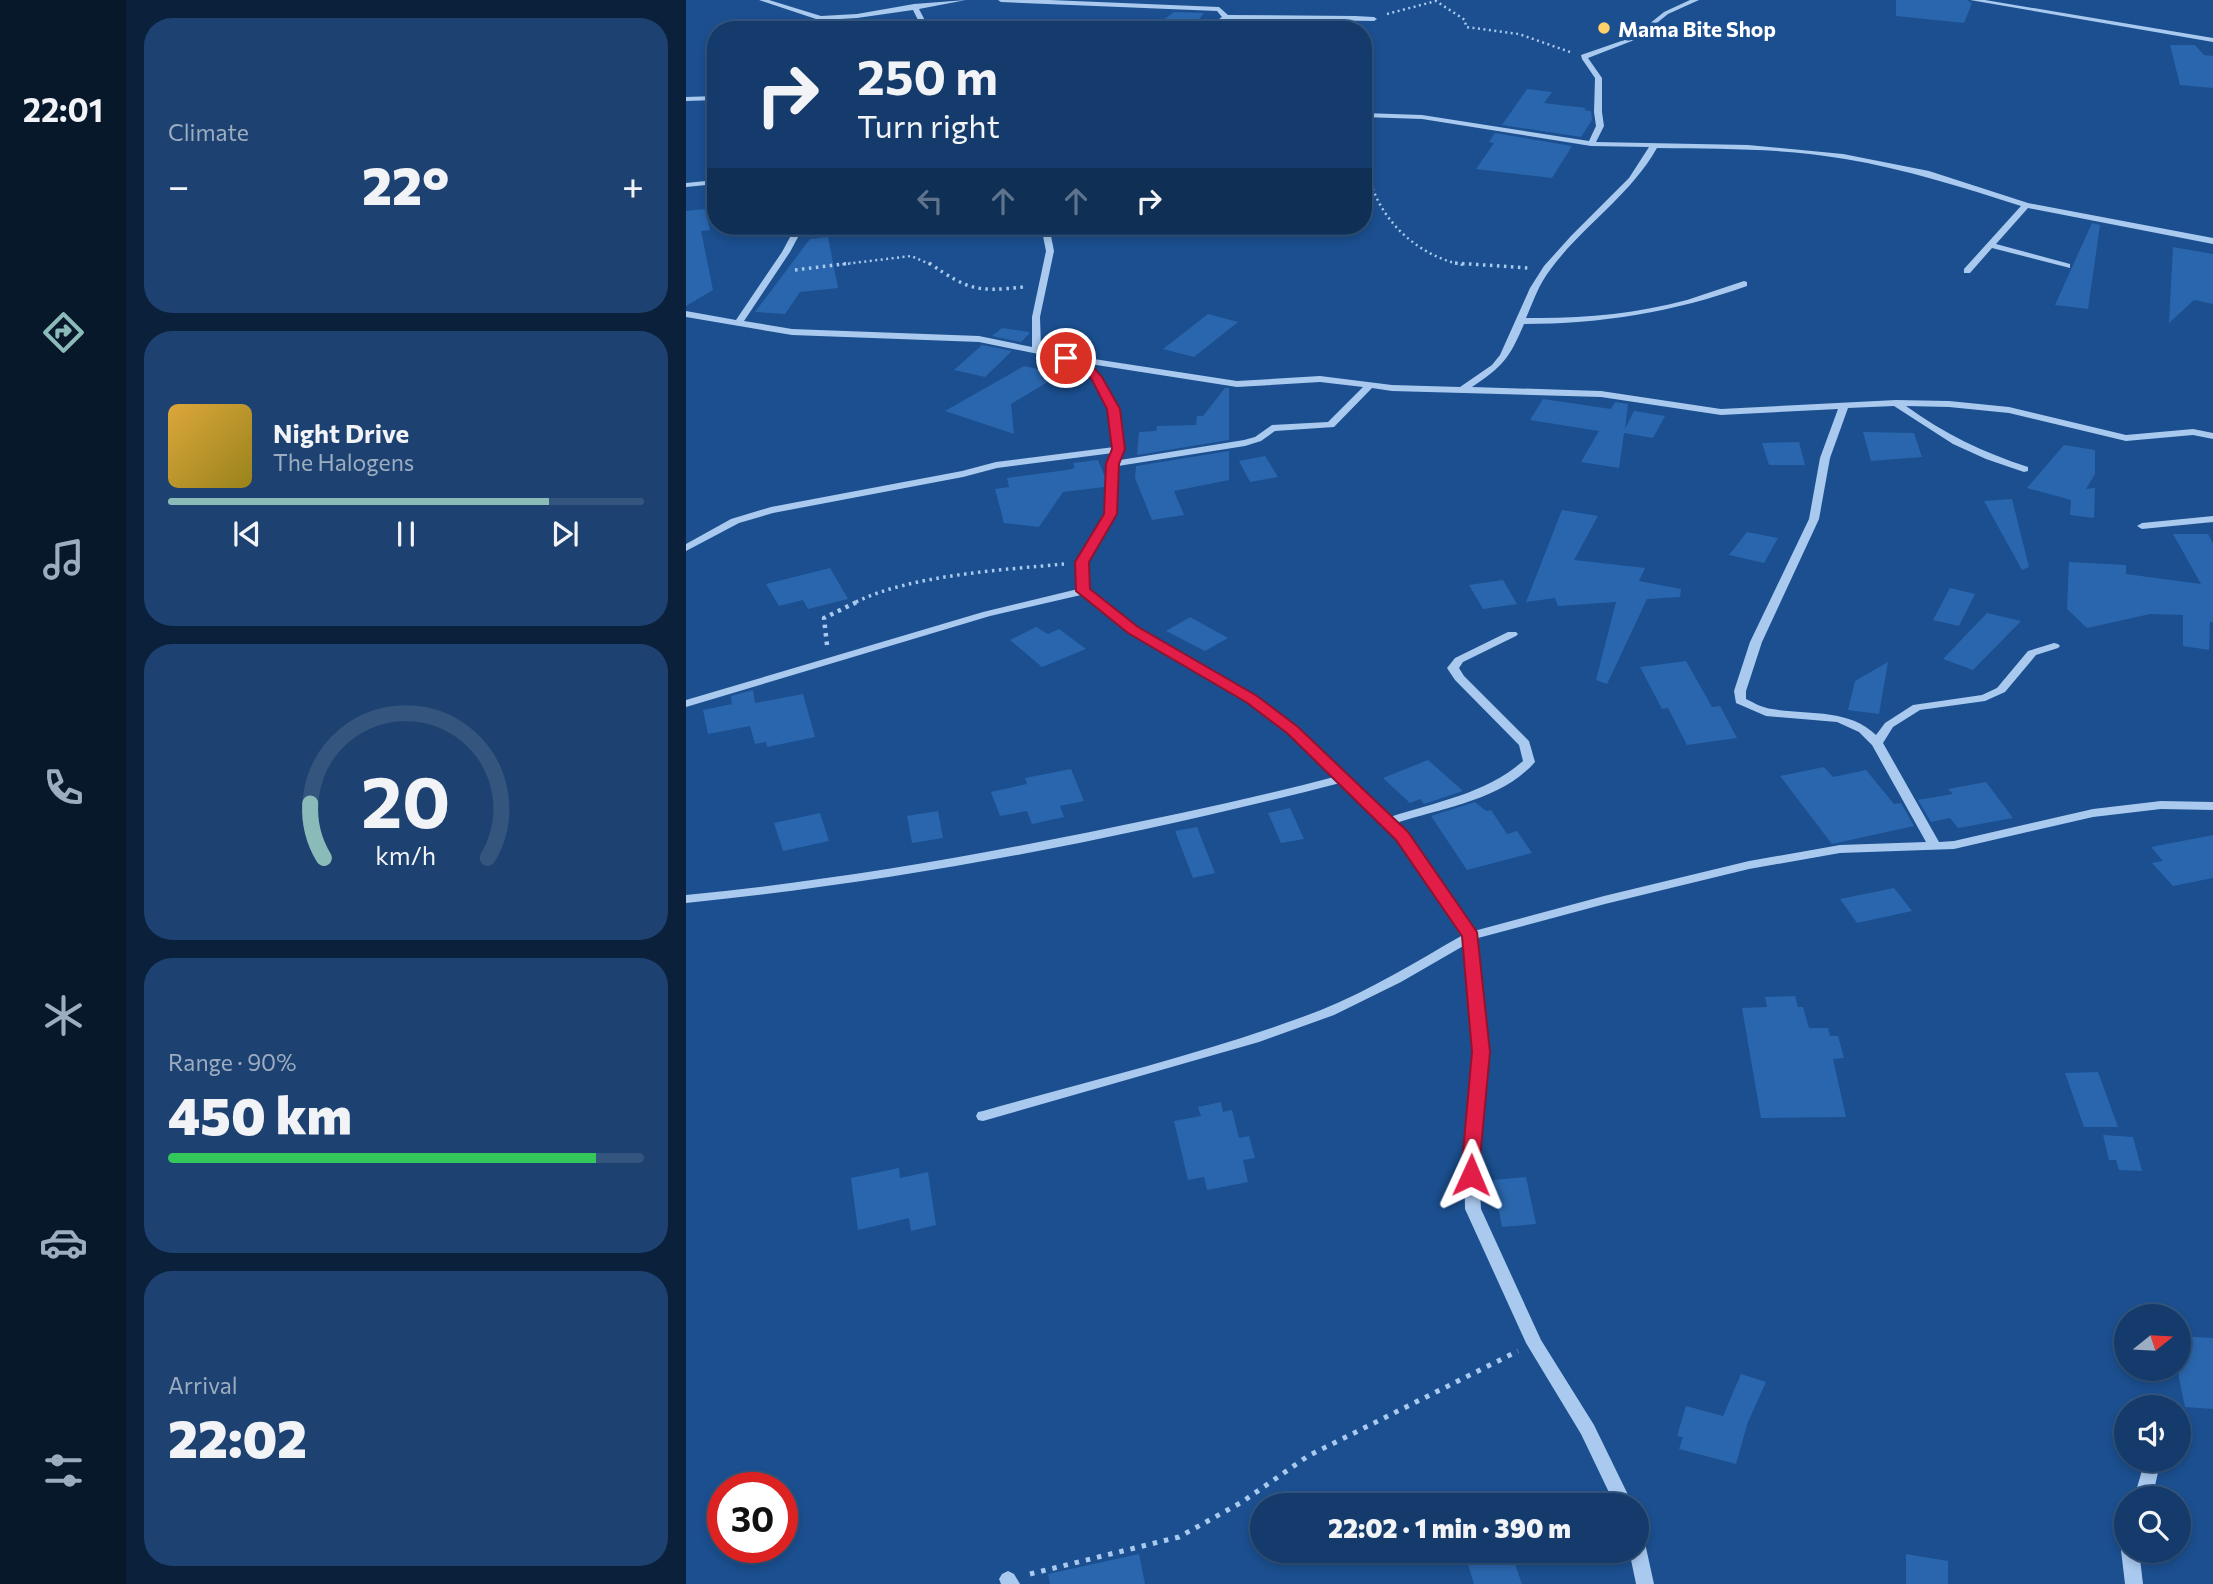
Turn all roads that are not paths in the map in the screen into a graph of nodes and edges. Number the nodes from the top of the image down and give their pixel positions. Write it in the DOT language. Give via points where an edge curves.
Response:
graph roads {
  1 [pos="762,0"];
  2 [pos="963,0"];
  3 [pos="1001,0"];
  4 [pos="1696,0"];
  5 [pos="1973,0"];
  6 [pos="914,6"];
  7 [pos="1226,17"];
  8 [pos="821,18"];
  9 [pos="1374,19"];
  10 [pos="818,21"];
  11 [pos="922,21"];
  12 [pos="1220,21"];
  13 [pos="2213,40"];
  14 [pos="707,98"];
  15 [pos="686,99"];
  16 [pos="1372,115"];
  17 [pos="1591,144"];
  18 [pos="1654,146"];
  19 [pos="707,183"];
  20 [pos="686,185"];
  21 [pos="2026,205"];
  22 [pos="795,235"];
  23 [pos="1047,235"];
  24 [pos="2213,241"];
  25 [pos="1991,245"];
  26 [pos="2067,266"];
  27 [pos="1967,271"];
  28 [pos="1744,284"];
  29 [pos="686,314"];
  30 [pos="1522,321"];
  31 [pos="738,324"];
  32 [pos="1037,352"];
  33 [pos="1081,360"];
  34 [pos="1369,386"];
  35 [pos="1462,390"];
  36 [pos="1896,403"];
  37 [pos="1843,408"];
  38 [pos="2213,436"];
  39 [pos="1119,449"];
  40 [pos="1113,464"];
  41 [pos="2024,468"];
  42 [pos="2213,519"];
  43 [pos="2142,526"];
  44 [pos="686,548"];
  45 [pos="1083,591"];
  46 [pos="1512,634"];
  47 [pos="2054,646"];
  48 [pos="686,704"];
  49 [pos="1877,743"];
  50 [pos="1341,779"];
  51 [pos="2213,806"];
  52 [pos="1387,822"];
  53 [pos="1936,846"];
  54 [pos="686,899"];
  55 [pos="1471,936"];
  56 [pos="983,1116"];
  57 [pos="1618,1493"];
  58 [pos="1640,1563"];
  59 [pos="2132,1563"];
  60 [pos="1645,1584"];
  61 [pos="2134,1584"];
  1 -- 8 [label="street"];
  2 -- 6 [label="street"];
  3 -- 7 [label="street" via="1219,9"];
  4 -- 17 [label="street" via="1666,13 1635,38 1584,57 1599,84 1596,112 1600,126"];
  5 -- 13 [label="street"];
  6 -- 8 [label="street"];
  6 -- 11 [label="street"];
  7 -- 9 [label="street"];
  7 -- 12 [label="street"];
  8 -- 10 [label="street"];
  14 -- 15 [label="street"];
  16 -- 17 [label="street" via="1422,117"];
  17 -- 18 [label="street"];
  18 -- 21 [label="street" via="1748,147 1843,156 1926,173"];
  18 -- 30 [label="street" via="1622,194 1546,269"];
  19 -- 20 [label="street"];
  21 -- 24 [label="street"];
  21 -- 25 [label="street"];
  22 -- 31 [label="street"];
  23 -- 32 [label="street" via="1050,251 1036,317"];
  25 -- 26 [label="street"];
  25 -- 27 [label="street"];
  28 -- 30 [label="street" via="1658,312 1568,323"];
  29 -- 31 [label="street"];
  30 -- 35 [label="street" via="1495,367"];
  31 -- 32 [label="street" via="792,332 979,339"];
  32 -- 33 [label="street"];
  33 -- 34 [label="street" via="1226,383 1320,379"];
  33 -- 39 [label="street" via="1114,409"];
  34 -- 35 [label="street"];
  34 -- 40 [label="street" via="1331,425 1272,428 1245,443"];
  35 -- 37 [label="street" via="1601,394 1721,412"];
  36 -- 37 [label="street"];
  36 -- 38 [label="street" via="2010,411 2126,438 2193,432"];
  36 -- 41 [label="street" via="1982,456"];
  37 -- 49 [label="street" via="1825,458 1814,519 1756,642 1741,701 1766,712 1839,719 1863,729"];
  39 -- 40 [label="street"];
  39 -- 44 [label="street" via="996,465 771,510 735,521"];
  40 -- 45 [label="street" via="1110,514 1082,562"];
  42 -- 43 [label="street"];
  45 -- 48 [label="street" via="987,614"];
  45 -- 50 [label="street" via="1133,630 1269,710"];
  46 -- 52 [label="street" via="1459,660 1453,668 1525,744 1529,762 1520,773 1490,789"];
  47 -- 49 [label="street" via="2032,653 2001,690 1985,698 1917,707 1889,725"];
  49 -- 53 [label="street"];
  50 -- 52 [label="street"];
  50 -- 54 [label="street" via="1252,803 984,858 822,884"];
  51 -- 53 [label="street" via="2161,805 2093,813"];
  52 -- 55 [label="street" via="1419,859"];
  53 -- 55 [label="street" via="1840,849 1749,865"];
  55 -- 56 [label="street" via="1329,1012 1254,1039"];
  55 -- 57 [label="street" via="1481,1052 1471,1151 1473,1209 1534,1343 1588,1430"];
  58 -- 60 [label="street"];
  59 -- 61 [label="street"];
}
